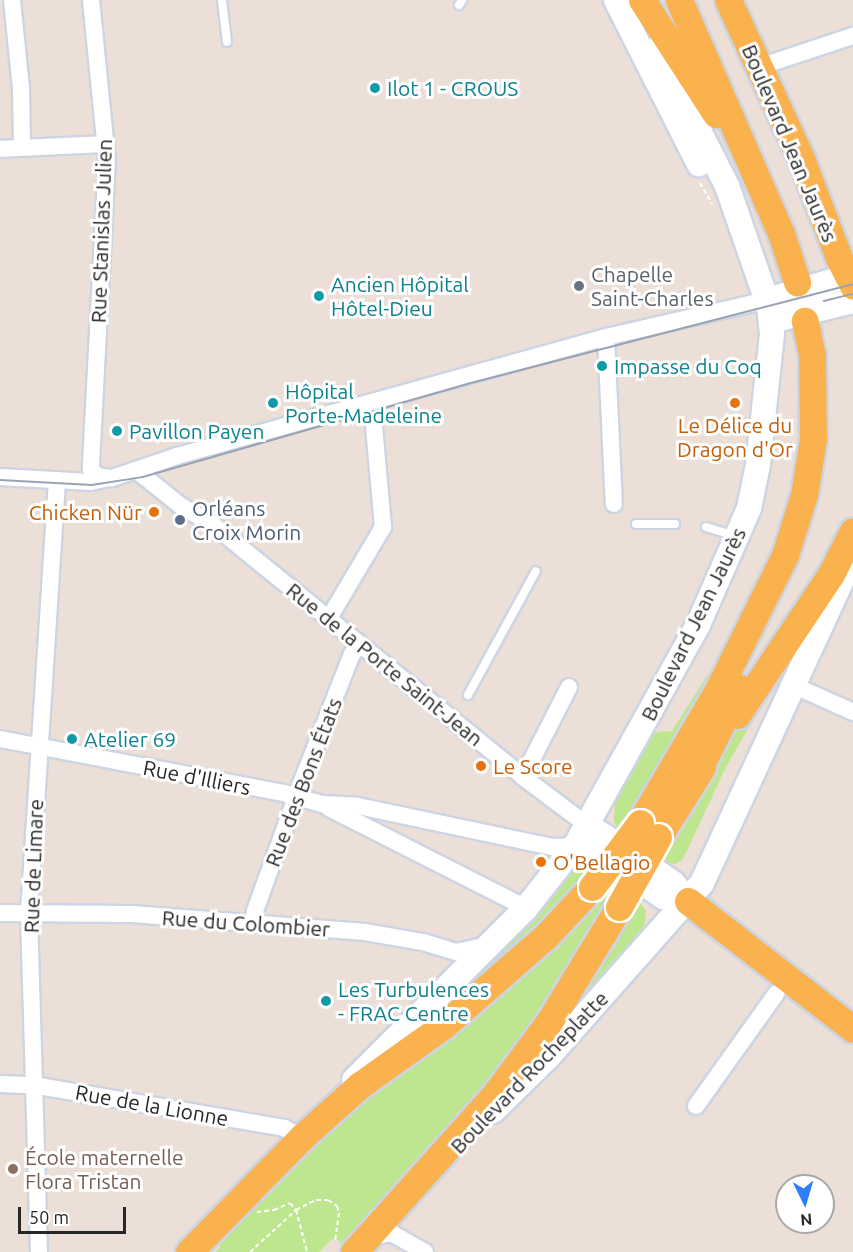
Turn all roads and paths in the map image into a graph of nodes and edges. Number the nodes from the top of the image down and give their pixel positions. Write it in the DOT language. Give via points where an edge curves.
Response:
graph roads {
  1 [pos="12,0"];
  2 [pos="91,0"];
  3 [pos="222,0"];
  4 [pos="616,0"];
  5 [pos="642,0"];
  6 [pos="679,0"];
  7 [pos="695,0"];
  8 [pos="730,1"];
  9 [pos="655,23"];
  10 [pos="853,36"];
  11 [pos="227,42"];
  12 [pos="763,66"];
  13 [pos="106,144"];
  14 [pos="22,147"];
  15 [pos="0,149"];
  16 [pos="750,162"];
  17 [pos="811,188"];
  18 [pos="747,246"];
  19 [pos="851,278"];
  20 [pos="767,318"];
  21 [pos="606,337"];
  22 [pos="372,403"];
  23 [pos="136,470"];
  24 [pos="0,477"];
  25 [pos="112,478"];
  26 [pos="57,480"];
  27 [pos="614,504"];
  28 [pos="636,524"];
  29 [pos="675,524"];
  30 [pos="706,527"];
  31 [pos="853,531"];
  32 [pos="734,536"];
  33 [pos="536,571"];
  34 [pos="851,572"];
  35 [pos="329,618"];
  36 [pos="360,644"];
  37 [pos="569,687"];
  38 [pos="798,688"];
  39 [pos="468,695"];
  40 [pos="853,712"];
  41 [pos="0,739"];
  42 [pos="38,747"];
  43 [pos="523,777"];
  44 [pos="693,781"];
  45 [pos="296,797"];
  46 [pos="323,804"];
  47 [pos="586,817"];
  48 [pos="649,830"];
  49 [pos="575,846"];
  50 [pos="554,864"];
  51 [pos="648,876"];
  52 [pos="699,894"];
  53 [pos="522,906"];
  54 [pos="0,913"];
  55 [pos="29,913"];
  56 [pos="254,924"];
  57 [pos="479,947"];
  58 [pos="777,992"];
  59 [pos="853,1029"];
  60 [pos="0,1084"];
  61 [pos="33,1085"];
  62 [pos="696,1106"];
  63 [pos="297,1135"];
  64 [pos="296,1210"];
  65 [pos="253,1212"];
  66 [pos="358,1244"];
  67 [pos="402,1247"];
  68 [pos="39,1252"];
  69 [pos="178,1252"];
  70 [pos="189,1252"];
  71 [pos="250,1252"];
  72 [pos="308,1252"];
  73 [pos="425,1252"];
  1 -- 14 [label="street" via="21,79"];
  2 -- 13 [label="street, Rue Stanislas Julien"];
  3 -- 11 [label="lane"];
  4 -- 18 [label="main road, Boulevard Jean Jaurès" via="682,135"];
  5 -- 9 [label="main road"];
  6 -- 16 [label="main road, Boulevard Jean Jaurès"];
  7 -- 16 [label="main road, Boulevard Jean Jaurès" via="793,230 803,280"];
  8 -- 12 [label="main road, Boulevard Jean Jaurès"];
  8 -- 17 [label="main road"];
  9 -- 16 [label="main road"];
  9 -- 18 [label="main road, Boulevard Jean Jaurès" via="683,99 728,186"];
  10 -- 12 [label="street"];
  12 -- 17 [label="main road, Boulevard Jean Jaurès"];
  12 -- 19 [label="lane, Boulevard Jean Jaurès"];
  13 -- 14 [label="street"];
  13 -- 25 [label="street, Rue Stanislas Julien" via="91,462 94,474"];
  14 -- 15 [label="street"];
  17 -- 19 [label="main road, Boulevard Jean Jaurès"];
  18 -- 20 [label="main road, Boulevard Jean Jaurès"];
  19 -- 20 [label="main road"];
  20 -- 21 [label="street"];
  20 -- 32 [label="main road, Boulevard Jean Jaurès" via="758,465 749,508"];
  21 -- 22 [label="street"];
  21 -- 27 [label="street"];
  22 -- 23 [label="street"];
  22 -- 35 [label="street" via="383,527"];
  23 -- 25 [label="street"];
  23 -- 35 [label="street, Rue de la Porte Saint-Jean" via="181,506 212,524"];
  24 -- 26 [label="street"];
  25 -- 26 [label="street"];
  26 -- 42 [label="street, Rue de Limare"];
  28 -- 29 [label="lane"];
  30 -- 32 [label="lane"];
  31 -- 44 [label="main road" via="831,574"];
  32 -- 47 [label="main road, Boulevard Jean Jaurès" via="698,625"];
  33 -- 39 [label="lane"];
  34 -- 38 [label="main road"];
  35 -- 36 [label="street, Rue de la Porte Saint-Jean"];
  36 -- 43 [label="street, Rue de la Porte Saint-Jean" via="453,714"];
  36 -- 45 [label="street, Rue des Bons États" via="352,654"];
  37 -- 43 [label="street"];
  38 -- 40 [label="street"];
  38 -- 52 [label="main road"];
  41 -- 42 [label="street, Rue d'Illiers"];
  42 -- 45 [label="street, Rue d'Illiers"];
  42 -- 55 [label="street, Rue de Limare"];
  43 -- 47 [label="street, Rue de la Porte Saint-Jean"];
  44 -- 48 [label="main road"];
  44 -- 48 [label="main road" via="793,581 816,511 829,417 827,375 812,320 813,439 804,495 785,555"];
  45 -- 46 [label="street, Rue d'Illiers"];
  45 -- 56 [label="street, Rue des Bons États" via="255,911"];
  46 -- 49 [label="street, Rue d'Illiers" via="358,806 552,847"];
  46 -- 53 [label="street, Rue d'Illiers"];
  47 -- 49 [label="main road, Boulevard Jean Jaurès"];
  47 -- 49 [label="main road" via="607,848"];
  48 -- 63 [label="main road, bridge" via="545,937 475,999"];
  48 -- 66 [label="main road, Boulevard Rocheplatte, bridge" via="619,906 549,1022 496,1094"];
  49 -- 53 [label="main road"];
  50 -- 53 [label="lane"];
  51 -- 52 [label="main road"];
  52 -- 59 [label="main road" via="718,922"];
  52 -- 66 [label="main road, Boulevard Rocheplatte" via="549,1056"];
  53 -- 57 [label="main road"];
  54 -- 55 [label="street, Rue du Colombier"];
  55 -- 56 [label="street, Rue du Colombier" via="132,914"];
  55 -- 61 [label="street, Rue de Limare"];
  56 -- 57 [label="street, Rue du Colombier" via="365,932 456,952"];
  57 -- 63 [label="main road"];
  58 -- 62 [label="street"];
  60 -- 61 [label="street, Rue de la Lionne"];
  61 -- 63 [label="street, Rue de la Lionne" via="284,1128"];
  61 -- 68 [label="street, Rue de Limare"];
  63 -- 69 [label="lane"];
  63 -- 70 [label="main road"];
  64 -- 65 [label="path" via="290,1203 274,1210"];
  64 -- 66 [label="path" via="316,1200 328,1200 337,1206"];
  64 -- 71 [label="path"];
  64 -- 72 [label="path"];
  66 -- 67 [label="street" via="391,1233"];
  67 -- 73 [label="street"];
}
